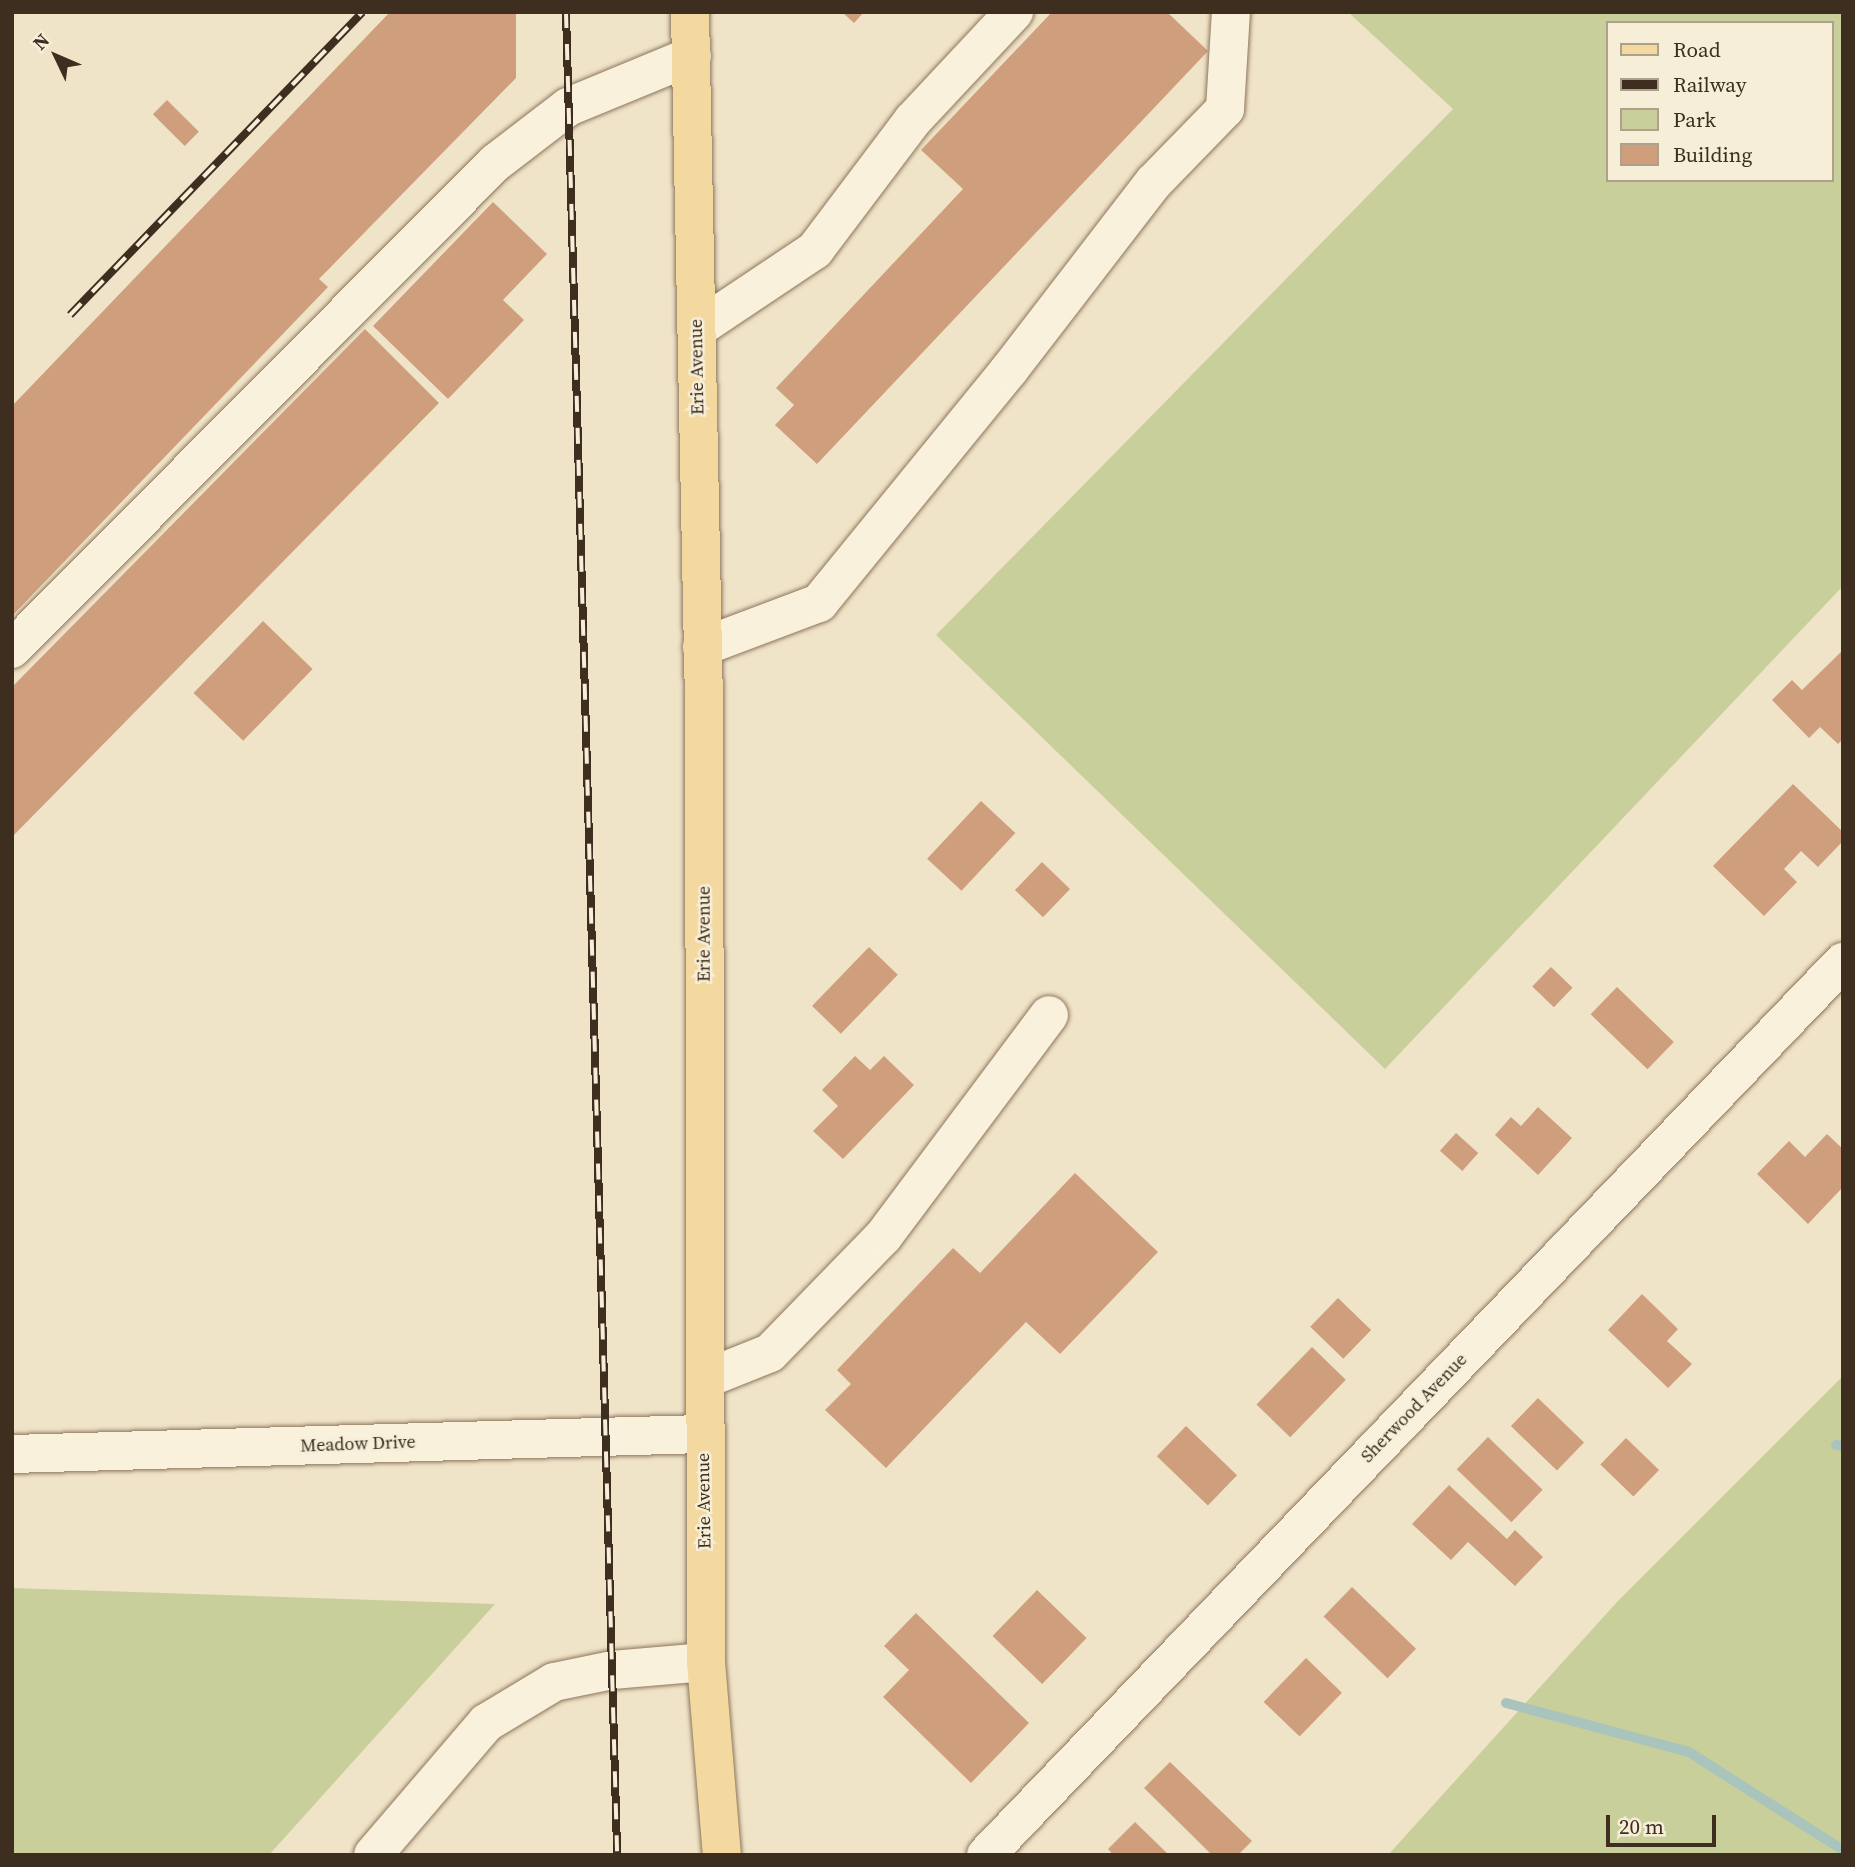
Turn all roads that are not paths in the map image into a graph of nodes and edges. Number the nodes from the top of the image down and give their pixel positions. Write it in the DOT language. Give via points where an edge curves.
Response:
graph roads {
  1 [pos="690,12"];
  2 [pos="1014,12"];
  3 [pos="1231,12"];
  4 [pos="692,56"];
  5 [pos="697,329"];
  6 [pos="702,647"];
  7 [pos="12,649"];
  8 [pos="1843,962"];
  9 [pos="1049,1015"];
  10 [pos="705,1380"];
  11 [pos="703,1434"];
  12 [pos="12,1454"];
  13 [pos="706,1662"];
  14 [pos="373,1855"];
  15 [pos="722,1855"];
  16 [pos="986,1855"];
  1 -- 4 [label="main road, Erie Avenue"];
  2 -- 5 [label="street" via="913,120 815,250"];
  3 -- 6 [label="street" via="1225,109 1154,182 1009,370 819,603"];
  4 -- 5 [label="main road, Erie Avenue"];
  4 -- 7 [label="street" via="568,107 495,163"];
  5 -- 6 [label="main road, Erie Avenue"];
  6 -- 10 [label="main road, Erie Avenue"];
  8 -- 16 [label="street, Sherwood Avenue"];
  9 -- 10 [label="street" via="883,1237 769,1353"];
  10 -- 11 [label="main road, Erie Avenue"];
  11 -- 12 [label="street, Meadow Drive"];
  11 -- 13 [label="main road, Erie Avenue"];
  13 -- 14 [label="street" via="612,1670 554,1682 485,1723"];
  13 -- 15 [label="main road, Erie Avenue"];
}
